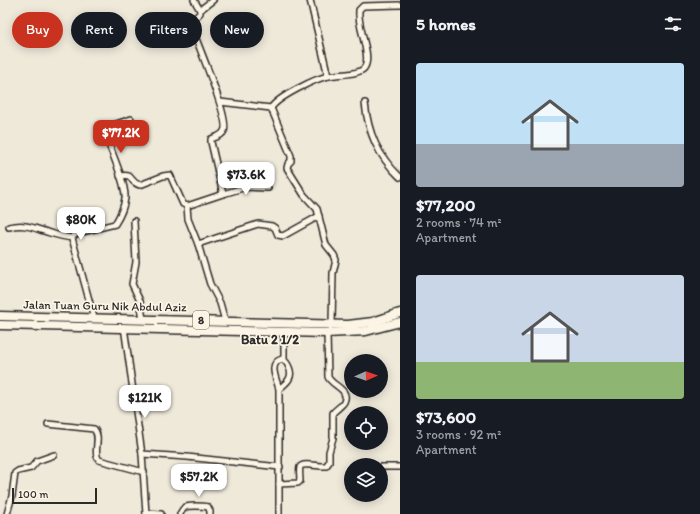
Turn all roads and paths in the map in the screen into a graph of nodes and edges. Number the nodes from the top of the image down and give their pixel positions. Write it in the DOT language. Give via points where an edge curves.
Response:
graph roads {
  1 [pos="194,0"];
  2 [pos="213,0"];
  3 [pos="310,0"];
  4 [pos="400,5"];
  5 [pos="200,10"];
  6 [pos="328,76"];
  7 [pos="220,102"];
  8 [pos="365,102"];
  9 [pos="270,108"];
  10 [pos="131,119"];
  11 [pos="120,176"];
  12 [pos="400,177"];
  13 [pos="268,188"];
  14 [pos="224,194"];
  15 [pos="187,206"];
  16 [pos="319,216"];
  17 [pos="134,221"];
  18 [pos="9,227"];
  19 [pos="72,238"];
  20 [pos="198,244"];
  21 [pos="400,313"];
  22 [pos="0,316"];
  23 [pos="10,316"];
  24 [pos="94,318"];
  25 [pos="143,319"];
  26 [pos="225,321"];
  27 [pos="400,322"];
  28 [pos="332,324"];
  29 [pos="0,325"];
  30 [pos="19,325"];
  31 [pos="124,327"];
  32 [pos="284,331"];
  33 [pos="328,333"];
  34 [pos="284,360"];
  35 [pos="279,389"];
  36 [pos="48,424"];
  37 [pos="142,454"];
  38 [pos="54,455"];
  39 [pos="280,467"];
  40 [pos="388,467"];
  41 [pos="400,467"];
  42 [pos="144,472"];
  43 [pos="279,484"];
  44 [pos="7,514"];
  45 [pos="146,514"];
  46 [pos="160,514"];
  47 [pos="180,514"];
  48 [pos="210,514"];
  49 [pos="279,514"];
  1 -- 5 [label="street"];
  2 -- 5 [label="street"];
  3 -- 6 [label="street"];
  4 -- 6 [label="street" via="361,7 358,15 366,56 364,68 359,72"];
  5 -- 7 [label="street" via="191,25"];
  6 -- 9 [label="street" via="310,83"];
  7 -- 9 [label="street"];
  7 -- 14 [label="street" via="226,128 223,133 211,139 211,142"];
  8 -- 12 [label="street" via="368,127 378,150"];
  9 -- 16 [label="street" via="291,156 287,168 304,195 317,209"];
  10 -- 11 [label="street" via="104,128"];
  11 -- 15 [label="street" via="130,176 140,185 170,175 183,204"];
  11 -- 19 [label="street" via="125,196 124,206 115,224 78,233"];
  13 -- 14 [label="street" via="246,188"];
  14 -- 15 [label="street"];
  15 -- 20 [label="street" via="188,219"];
  16 -- 20 [label="street" via="283,236 278,235 272,226 258,224"];
  16 -- 28 [label="street" via="326,245 336,260 333,274"];
  17 -- 25 [label="street" via="136,262 132,284 140,301"];
  18 -- 19 [label="street" via="28,225"];
  19 -- 24 [label="street"];
  20 -- 26 [label="street"];
  21 -- 28 [label="main road, Jalan Tuan Guru Nik Abdul Aziz / 8" via="367,323"];
  22 -- 23 [label="main road, Jalan Tuan Guru Nik Abdul Aziz / 8"];
  23 -- 24 [label="main road, Jalan Tuan Guru Nik Abdul Aziz / 8"];
  23 -- 30 [label="main road" via="11,321"];
  24 -- 25 [label="main road, Jalan Tuan Guru Nik Abdul Aziz / 8"];
  25 -- 26 [label="main road, Jalan Tuan Guru Nik Abdul Aziz / 8"];
  26 -- 28 [label="main road, Jalan Tuan Guru Nik Abdul Aziz / 8"];
  27 -- 33 [label="main road, Jalan Tuan Guru Nik Abdul Aziz / 8" via="366,331"];
  29 -- 30 [label="main road, Jalan Tuan Guru Nik Abdul Aziz / 8"];
  30 -- 31 [label="main road, Jalan Tuan Guru Nik Abdul Aziz / 8"];
  31 -- 32 [label="main road, Jalan Tuan Guru Nik Abdul Aziz / 8"];
  31 -- 37 [label="street"];
  32 -- 33 [label="main road, Jalan Tuan Guru Nik Abdul Aziz / 8"];
  32 -- 34 [label="street"];
  33 -- 43 [label="street" via="328,377 331,383 345,393 342,404 333,413 329,462 321,467 305,464 300,470 298,483"];
  34 -- 35 [label="street" via="290,376"];
  34 -- 35 [label="street" via="279,360 274,367 274,377"];
  35 -- 39 [label="street"];
  36 -- 42 [label="street" via="92,428 97,434 96,456 99,460"];
  37 -- 39 [label="street"];
  37 -- 42 [label="street"];
  38 -- 44 [label="street" via="16,473"];
  39 -- 43 [label="street"];
  40 -- 41 [label="street"];
  42 -- 45 [label="street"];
  43 -- 49 [label="street"];
  45 -- 46 [label="street"];
  47 -- 48 [label="street" via="187,506 205,506 208,507"];
}
